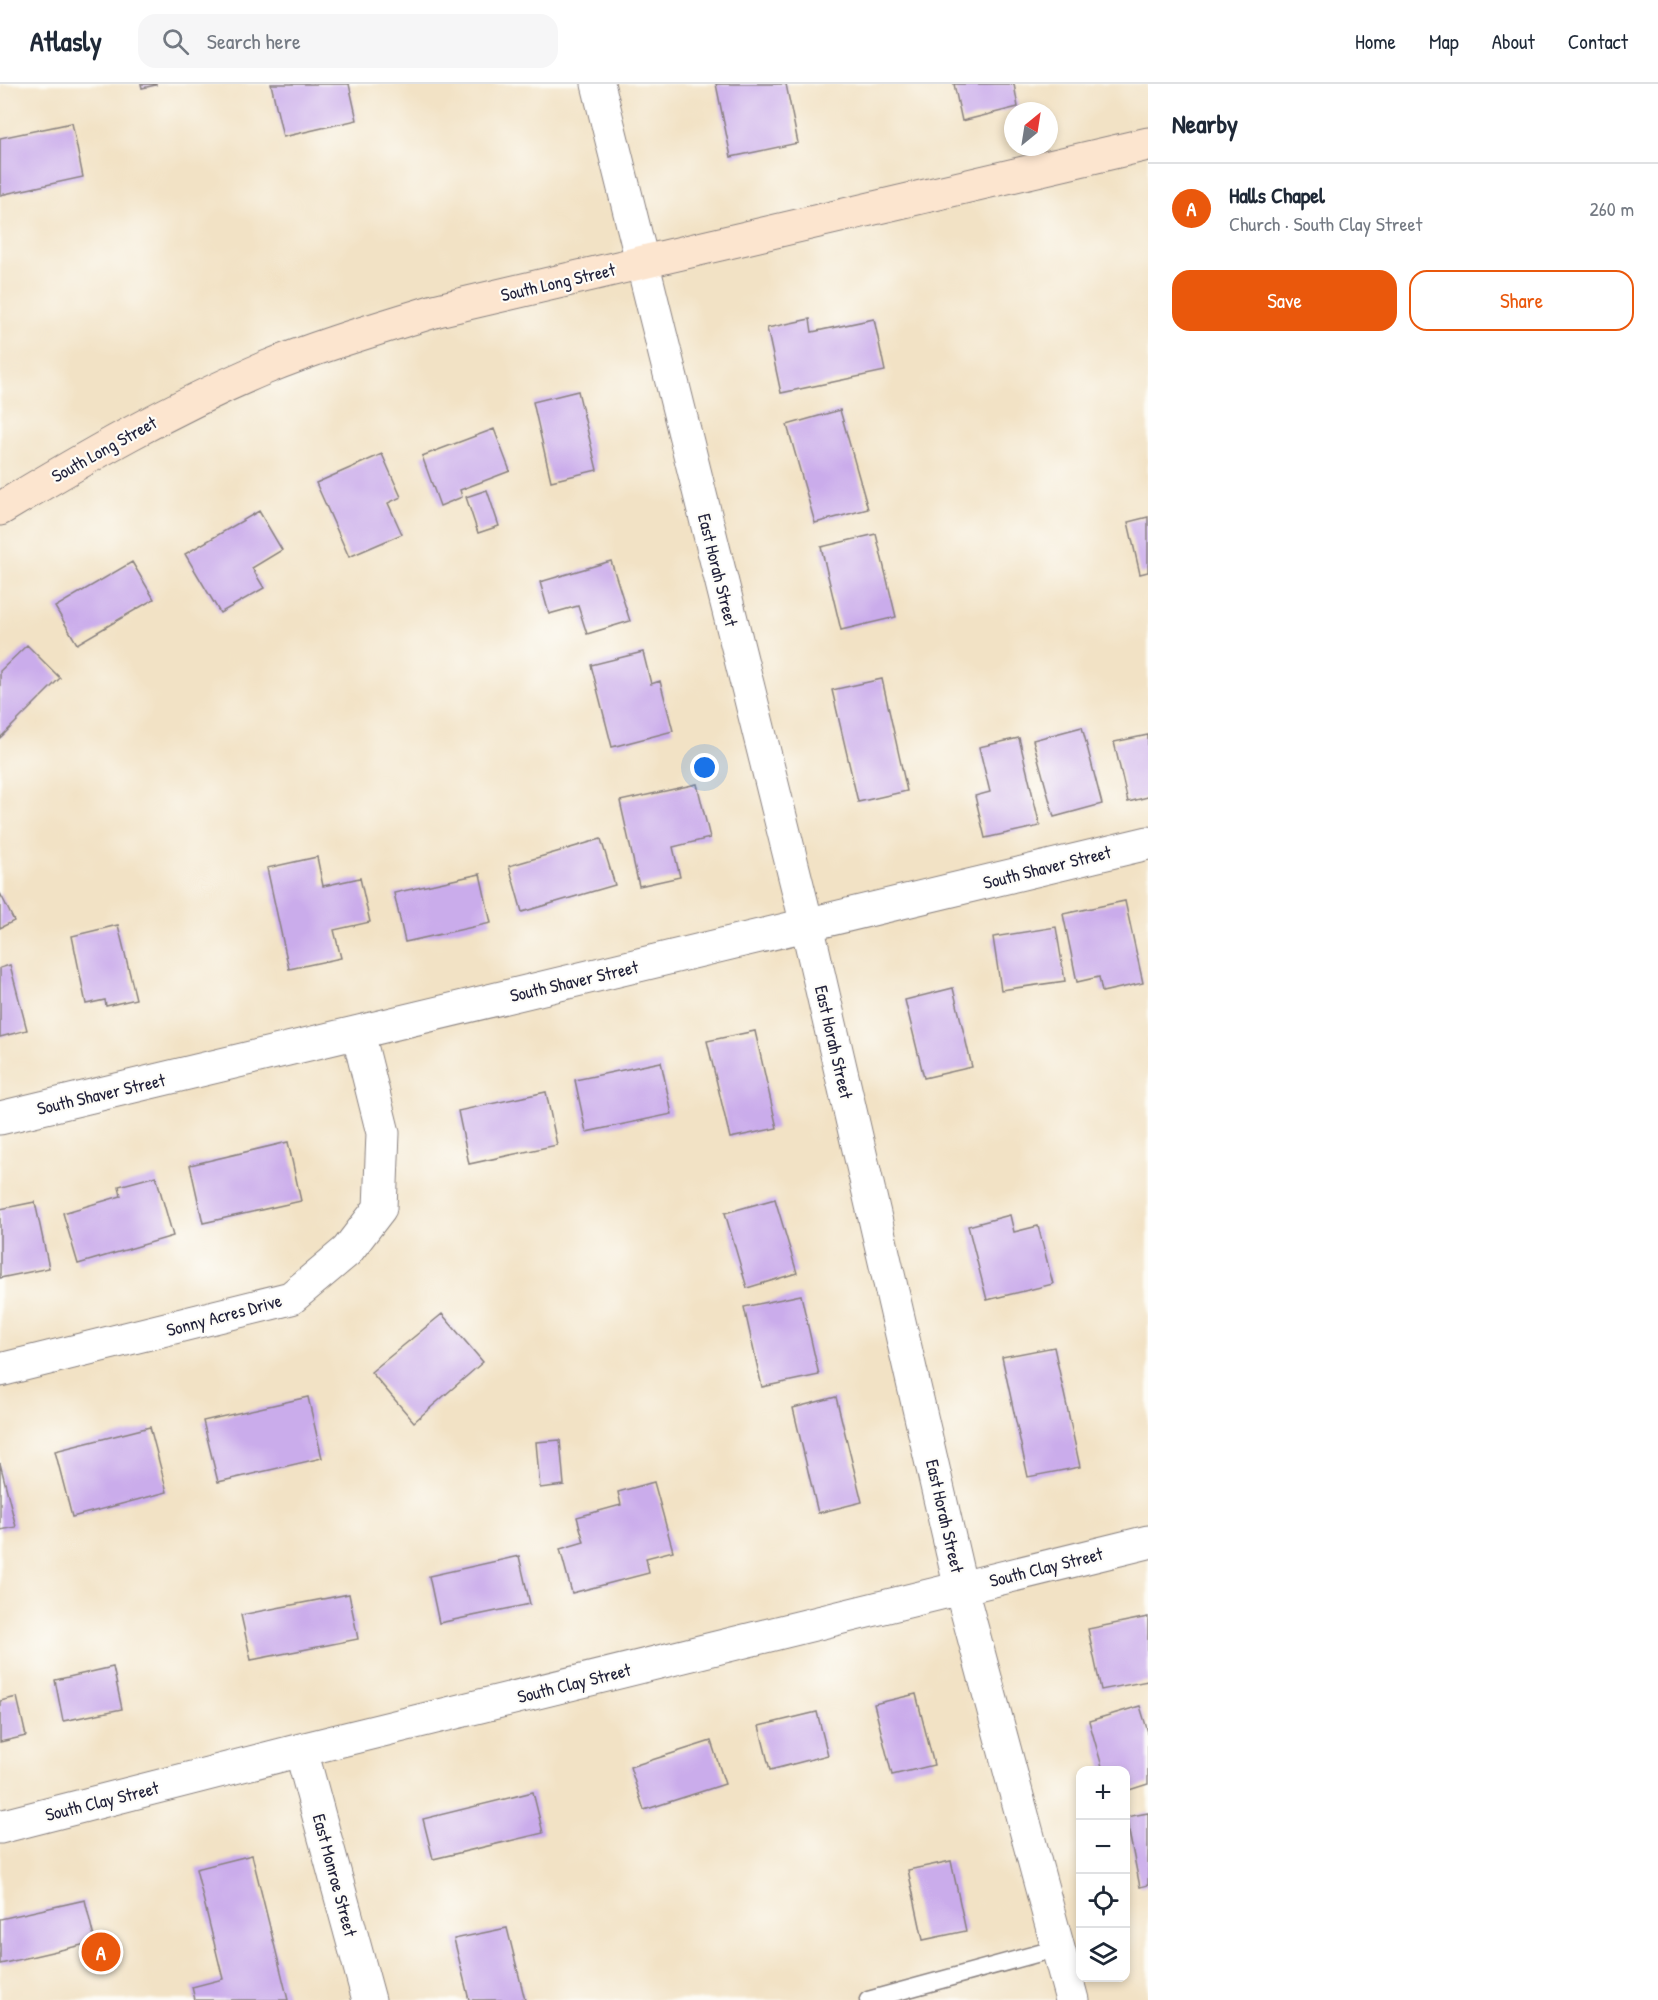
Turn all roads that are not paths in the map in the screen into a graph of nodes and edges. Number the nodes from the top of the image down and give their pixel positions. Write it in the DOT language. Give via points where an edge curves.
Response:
graph roads {
  1 [pos="598,84"];
  2 [pos="1148,144"];
  3 [pos="642,263"];
  4 [pos="0,509"];
  5 [pos="1148,843"];
  6 [pos="807,926"];
  7 [pos="358,1033"];
  8 [pos="0,1119"];
  9 [pos="0,1370"];
  10 [pos="1148,1542"];
  11 [pos="961,1589"];
  12 [pos="301,1750"];
  13 [pos="0,1827"];
  14 [pos="1058,1948"];
  15 [pos="369,2000"];
  16 [pos="868,2000"];
  17 [pos="1072,2000"];
  1 -- 3 [label="street, East Horah Street"];
  2 -- 3 [label="main road, South Long Street"];
  3 -- 4 [label="main road, South Long Street" via="438,310 265,368 96,451"];
  3 -- 6 [label="street, East Horah Street"];
  5 -- 6 [label="street, South Shaver Street"];
  6 -- 7 [label="street, South Shaver Street"];
  6 -- 11 [label="street, East Horah Street"];
  7 -- 8 [label="street, South Shaver Street"];
  7 -- 9 [label="street, Sonny Acres Drive" via="383,1133 380,1208 347,1251 291,1298"];
  10 -- 11 [label="street, South Clay Street"];
  11 -- 12 [label="street, South Clay Street"];
  11 -- 14 [label="street, East Horah Street"];
  12 -- 13 [label="street, South Clay Street"];
  12 -- 15 [label="street, East Monroe Street"];
  14 -- 16 [label="lane"];
  14 -- 17 [label="street, East Horah Street"];
}
